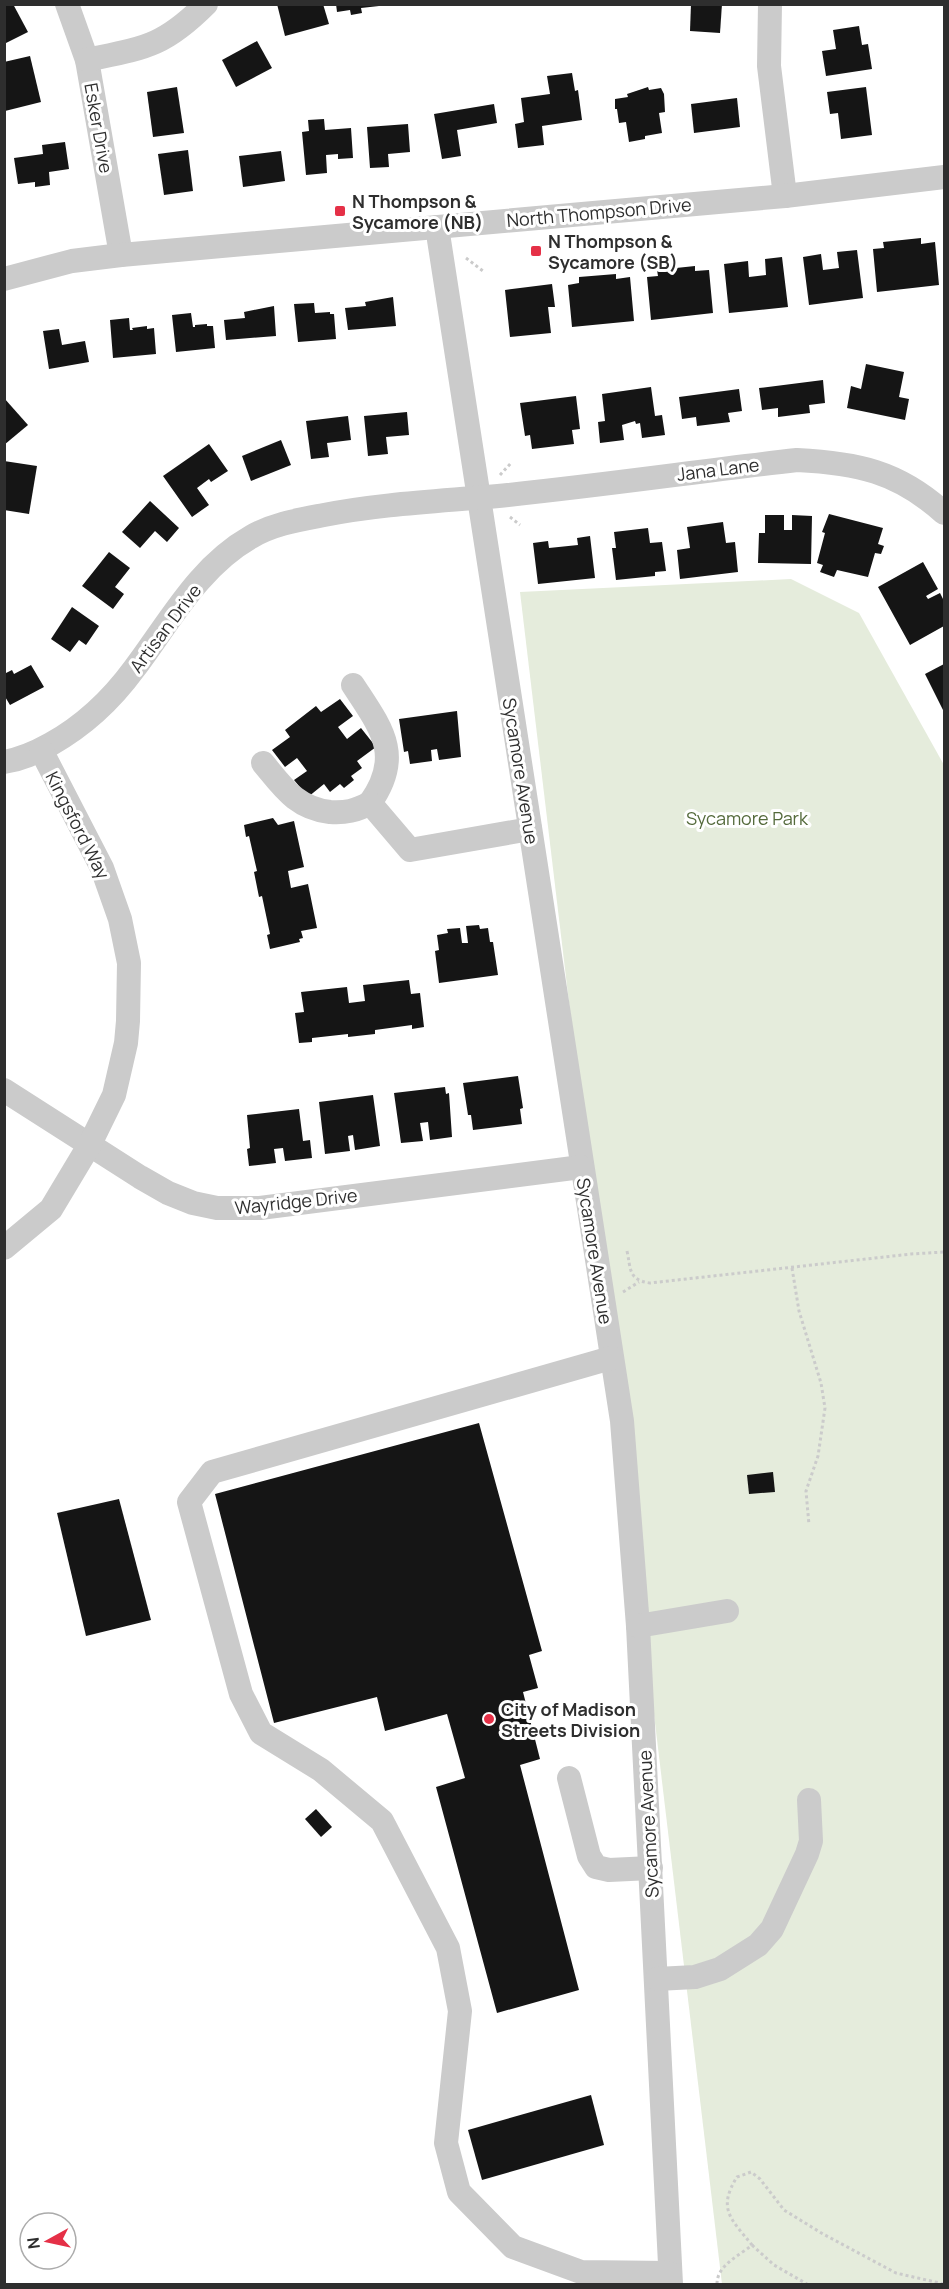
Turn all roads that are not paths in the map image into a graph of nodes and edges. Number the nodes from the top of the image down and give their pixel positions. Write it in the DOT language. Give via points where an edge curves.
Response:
graph roads {
  1 [pos="67,4"];
  2 [pos="206,4"];
  3 [pos="770,4"];
  4 [pos="87,60"];
  5 [pos="945,177"];
  6 [pos="785,196"];
  7 [pos="437,227"];
  8 [pos="121,255"];
  9 [pos="4,279"];
  10 [pos="479,497"];
  11 [pos="945,513"];
  12 [pos="353,685"];
  13 [pos="41,750"];
  14 [pos="4,762"];
  15 [pos="263,763"];
  16 [pos="370,803"];
  17 [pos="530,829"];
  18 [pos="4,1090"];
  19 [pos="90,1144"];
  20 [pos="581,1167"];
  21 [pos="4,1248"];
  22 [pos="611,1358"];
  23 [pos="727,1611"];
  24 [pos="638,1626"];
  25 [pos="569,1778"];
  26 [pos="809,1800"];
  27 [pos="651,1868"];
  28 [pos="657,1979"];
  29 [pos="670,2279"];
  1 -- 4 [label="street, Esker Drive"];
  2 -- 4 [label="street" via="164,40"];
  3 -- 6 [label="street" via="770,66"];
  4 -- 8 [label="street, Esker Drive"];
  5 -- 6 [label="street, North Thompson Drive"];
  6 -- 7 [label="street, North Thompson Drive"];
  7 -- 8 [label="street, North Thompson Drive"];
  7 -- 10 [label="street, Sycamore Avenue"];
  8 -- 9 [label="street, North Thompson Drive" via="72,261"];
  10 -- 11 [label="street, Jana Lane" via="796,460 838,462 873,471 922,494"];
  10 -- 13 [label="street, Artisan Drive" via="367,506 286,522 250,538 219,561 189,592 104,704"];
  10 -- 17 [label="street, Sycamore Avenue"];
  12 -- 16 [label="street" via="380,728 387,749 387,770 381,789"];
  13 -- 14 [label="street, Artisan Drive"];
  13 -- 19 [label="street, Kingsford Way" via="102,867 120,919 129,963 126,1043 114,1095"];
  15 -- 16 [label="street" via="293,798 306,807 344,813"];
  16 -- 17 [label="street" via="410,850"];
  17 -- 20 [label="street, Sycamore Avenue"];
  18 -- 19 [label="street, Wayridge Drive"];
  19 -- 20 [label="street, Wayridge Drive" via="168,1193 193,1203 239,1209"];
  19 -- 21 [label="street, Kingsford Way" via="51,1209"];
  20 -- 22 [label="street, Sycamore Avenue"];
  22 -- 24 [label="street, Sycamore Avenue" via="622,1421"];
  22 -- 29 [label="street" via="212,1472 189,1502 241,1694 261,1733 321,1770 382,1821 448,1948 460,2011 446,2143 459,2192 513,2247 581,2272"];
  23 -- 24 [label="street"];
  24 -- 27 [label="street, Sycamore Avenue"];
  25 -- 27 [label="street" via="589,1856 596,1867"];
  26 -- 28 [label="street" via="811,1841 772,1929 758,1945 720,1969 695,1977"];
  27 -- 28 [label="street, Sycamore Avenue"];
  28 -- 29 [label="street, Sycamore Avenue"];
}
